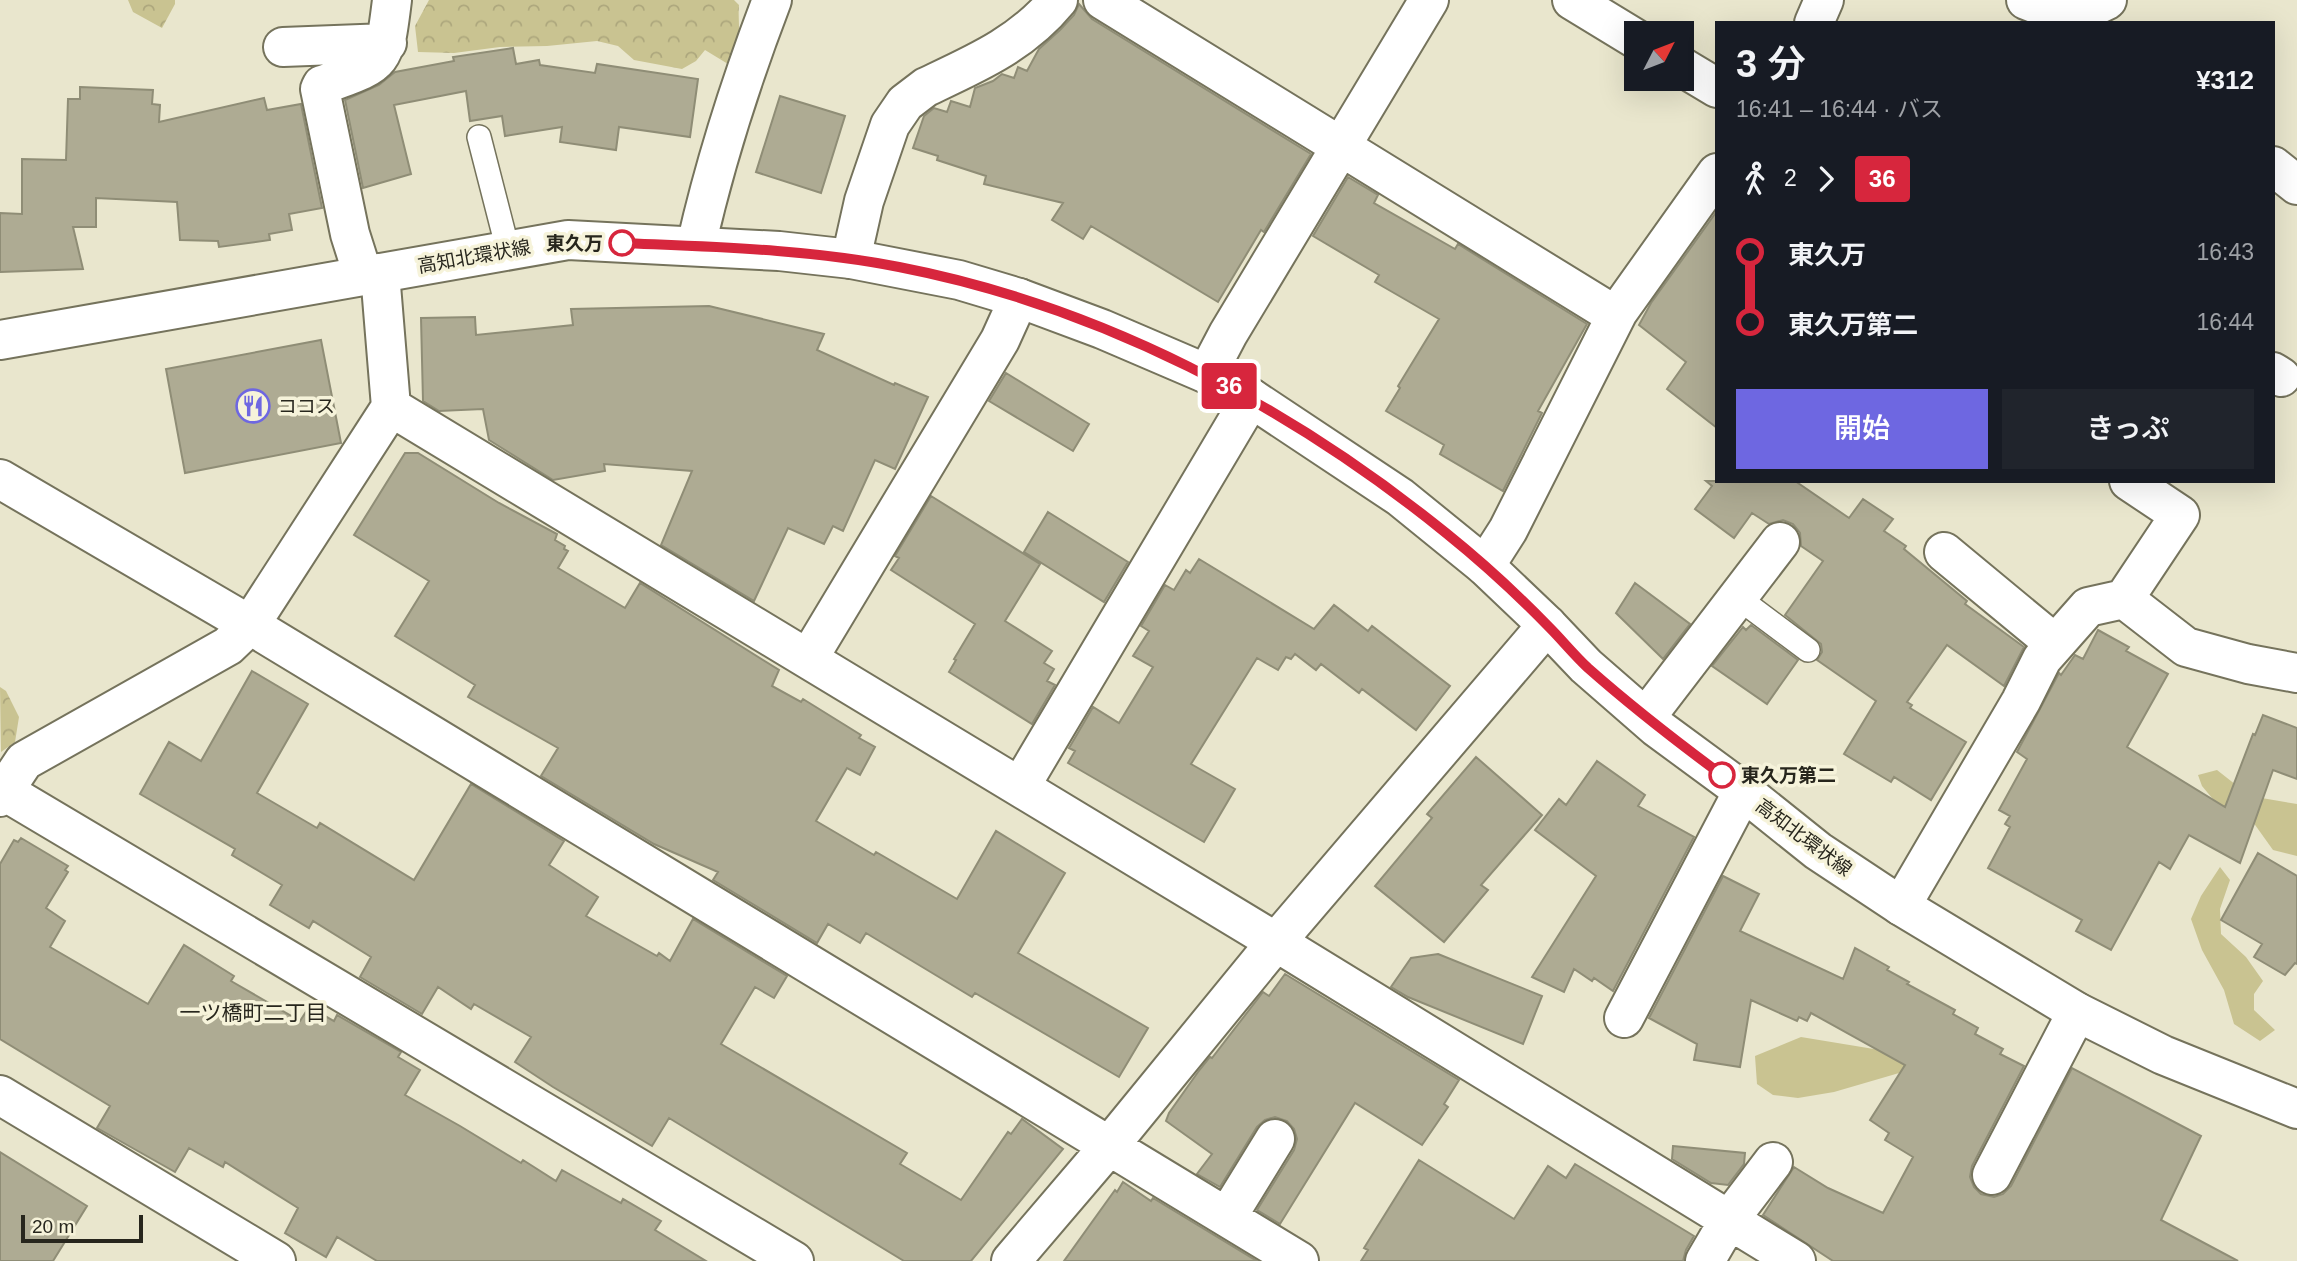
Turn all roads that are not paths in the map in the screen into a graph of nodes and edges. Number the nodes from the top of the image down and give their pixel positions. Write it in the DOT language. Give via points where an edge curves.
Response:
graph roads {
  1 [pos="392,0"];
  2 [pos="772,0"];
  3 [pos="1058,0"];
  4 [pos="1103,0"];
  5 [pos="1429,0"];
  6 [pos="1572,0"];
  7 [pos="1824,0"];
  8 [pos="2026,0"];
  9 [pos="2098,11"];
  10 [pos="1815,21"];
  11 [pos="1624,32"];
  12 [pos="387,43"];
  13 [pos="284,47"];
  14 [pos="1694,74"];
  15 [pos="1715,87"];
  16 [pos="479,137"];
  17 [pos="1341,147"];
  18 [pos="2275,168"];
  19 [pos="1715,176"];
  20 [pos="2297,185"];
  21 [pos="696,246"];
  22 [pos="508,250"];
  23 [pos="851,259"];
  24 [pos="371,274"];
  25 [pos="1019,298"];
  26 [pos="1616,316"];
  27 [pos="0,340"];
  28 [pos="1207,374"];
  29 [pos="1251,398"];
  30 [pos="391,407"];
  31 [pos="0,479"];
  32 [pos="2132,483"];
  33 [pos="1780,542"];
  34 [pos="1944,552"];
  35 [pos="1485,566"];
  36 [pos="1737,597"];
  37 [pos="2124,599"];
  38 [pos="250,625"];
  39 [pos="1548,625"];
  40 [pos="2054,643"];
  41 [pos="1808,650"];
  42 [pos="808,659"];
  43 [pos="2297,673"];
  44 [pos="1646,717"];
  45 [pos="1020,787"];
  46 [pos="1,791"];
  47 [pos="1744,791"];
  48 [pos="1901,906"];
  49 [pos="1276,942"];
  50 [pos="2077,1012"];
  51 [pos="1624,1018"];
  52 [pos="0,1095"];
  53 [pos="2297,1109"];
  54 [pos="1275,1139"];
  55 [pos="1110,1145"];
  56 [pos="1773,1162"];
  57 [pos="1992,1175"];
  58 [pos="1227,1217"];
  59 [pos="1729,1220"];
  60 [pos="276,1261"];
  61 [pos="794,1261"];
  62 [pos="1011,1261"];
  63 [pos="1299,1261"];
  64 [pos="1705,1261"];
  65 [pos="1796,1261"];
  1 -- 12 [label="street"];
  2 -- 21 [label="street" via="710,183"];
  3 -- 23 [label="street" via="1009,46 914,95 897,113 864,201"];
  4 -- 17 [label="street"];
  5 -- 17 [label="street"];
  6 -- 11 [label="street"];
  7 -- 10 [label="street"];
  8 -- 9 [label="street" via="2054,11"];
  12 -- 13 [label="street"];
  12 -- 24 [label="street" via="382,56 370,66 320,89 351,234"];
  14 -- 15 [label="street"];
  16 -- 22 [label="lane"];
  17 -- 26 [label="street"];
  17 -- 28 [label="street"];
  18 -- 20 [label="street"];
  19 -- 26 [label="street"];
  21 -- 22 [label="street, 高知北環状線" via="568,240"];
  21 -- 23 [label="street, 高知北環状線"];
  22 -- 24 [label="street, 高知北環状線"];
  23 -- 25 [label="street, 高知北環状線" via="959,280"];
  24 -- 27 [label="street, 高知北環状線"];
  24 -- 30 [label="street"];
  25 -- 28 [label="street, 高知北環状線"];
  25 -- 42 [label="street" via="1000,340"];
  26 -- 35 [label="street" via="1508,530"];
  28 -- 29 [label="street, 高知北環状線"];
  29 -- 35 [label="street, 高知北環状線" via="1400,496"];
  29 -- 45 [label="street"];
  30 -- 38 [label="street"];
  30 -- 42 [label="street"];
  31 -- 38 [label="street"];
  32 -- 37 [label="street" via="2180,516"];
  33 -- 36 [label="street"];
  34 -- 40 [label="street"];
  35 -- 39 [label="street, 高知北環状線"];
  36 -- 41 [label="lane"];
  36 -- 44 [label="street"];
  37 -- 40 [label="street" via="2088,607"];
  37 -- 43 [label="street" via="2186,647"];
  38 -- 46 [label="street" via="228,646 24,761"];
  38 -- 55 [label="street"];
  39 -- 44 [label="street, 高知北環状線" via="1586,666"];
  39 -- 49 [label="street"];
  40 -- 48 [label="street"];
  42 -- 45 [label="street"];
  44 -- 47 [label="street, 高知北環状線"];
  45 -- 49 [label="street"];
  46 -- 61 [label="street"];
  47 -- 48 [label="street, 高知北環状線" via="1818,851"];
  47 -- 51 [label="street"];
  48 -- 50 [label="street, 高知北環状線"];
  49 -- 55 [label="street"];
  49 -- 59 [label="street"];
  50 -- 53 [label="street, 高知北環状線" via="2163,1055"];
  50 -- 57 [label="street"];
  52 -- 60 [label="street"];
  54 -- 58 [label="street"];
  55 -- 58 [label="street"];
  55 -- 62 [label="street"];
  56 -- 59 [label="street"];
  58 -- 63 [label="street"];
  59 -- 64 [label="street"];
  59 -- 65 [label="street"];
}
